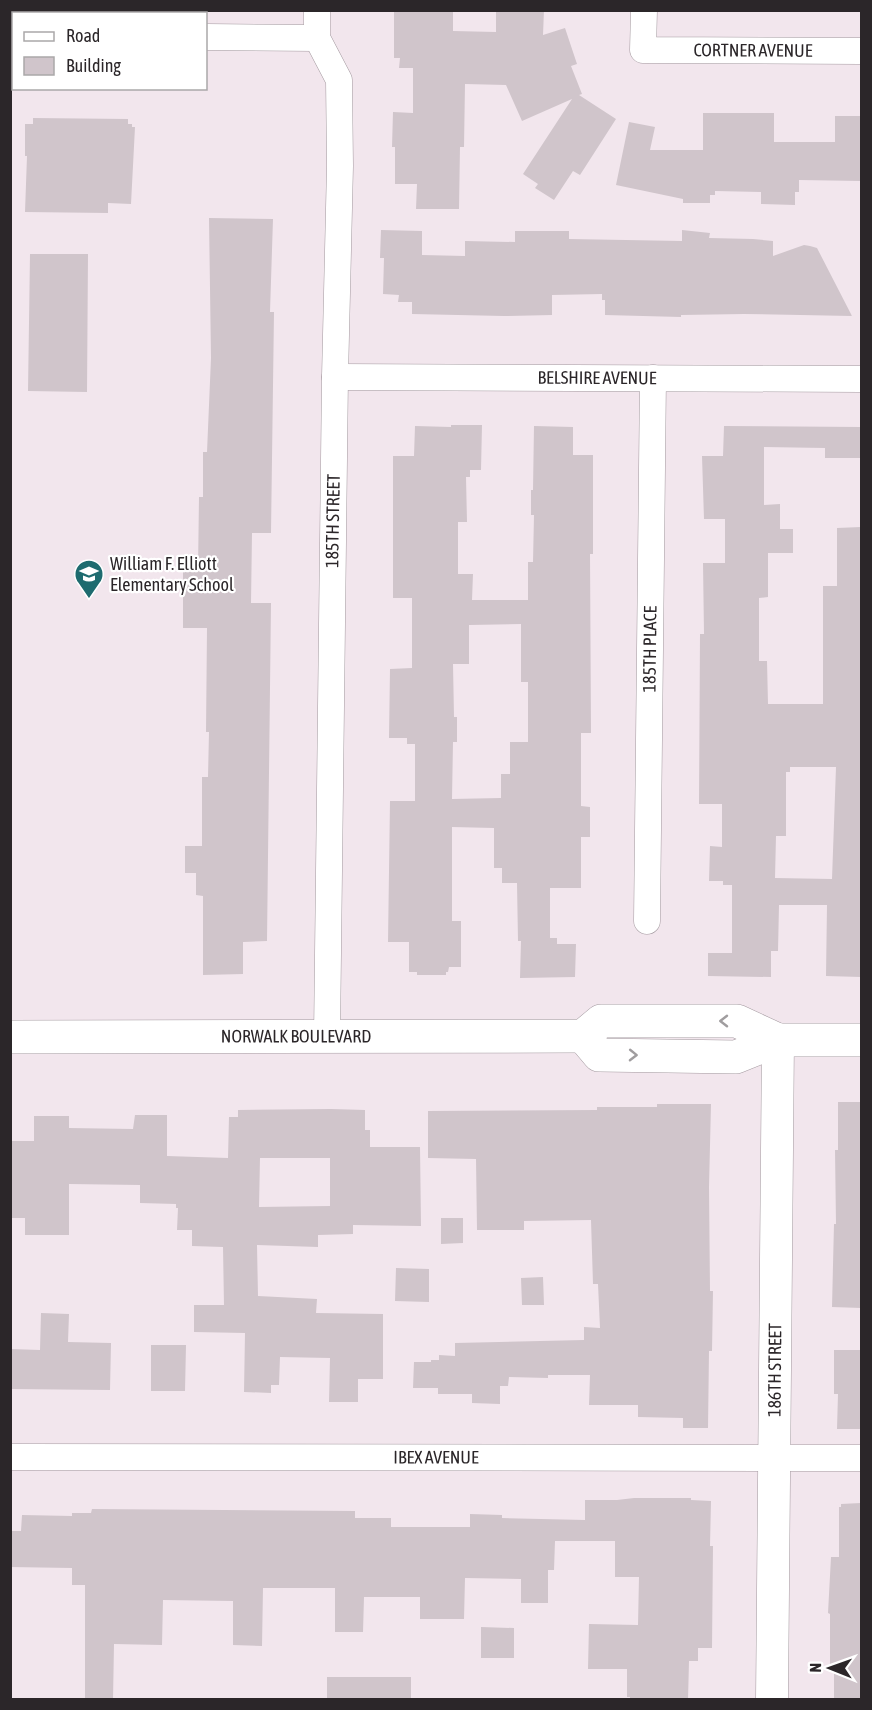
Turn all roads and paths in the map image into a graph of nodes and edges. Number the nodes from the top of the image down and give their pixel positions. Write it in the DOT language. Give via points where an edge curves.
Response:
graph roads {
  1 [pos="317,10"];
  2 [pos="644,10"];
  3 [pos="207,37"];
  4 [pos="317,38"];
  5 [pos="861,51"];
  6 [pos="334,377"];
  7 [pos="653,378"];
  8 [pos="861,379"];
  9 [pos="647,921"];
  10 [pos="10,1036"];
  11 [pos="327,1036"];
  12 [pos="778,1040"];
  13 [pos="861,1040"];
  14 [pos="10,1457"];
  15 [pos="774,1458"];
  16 [pos="861,1458"];
  17 [pos="771,1700"];
  1 -- 4 [label="street, 185TH STREET"];
  2 -- 5 [label="street, CORTNER AVENUE" via="643,50"];
  3 -- 4 [label="street"];
  4 -- 6 [label="street, 185TH STREET" via="339,80"];
  6 -- 7 [label="street, BELSHIRE AVENUE"];
  6 -- 11 [label="street, 185TH STREET"];
  7 -- 8 [label="street, BELSHIRE AVENUE"];
  7 -- 9 [label="street, 185TH PLACE"];
  10 -- 11 [label="main road, NORWALK BOULEVARD"];
  11 -- 12 [label="main road, NORWALK BOULEVARD" via="583,1036 601,1021 737,1021"];
  12 -- 13 [label="main road, NORWALK BOULEVARD"];
  12 -- 15 [label="street, 186TH STREET"];
  14 -- 15 [label="street, IBEX AVENUE"];
  15 -- 16 [label="street, IBEX AVENUE"];
  15 -- 17 [label="street, 186TH STREET"];
}
